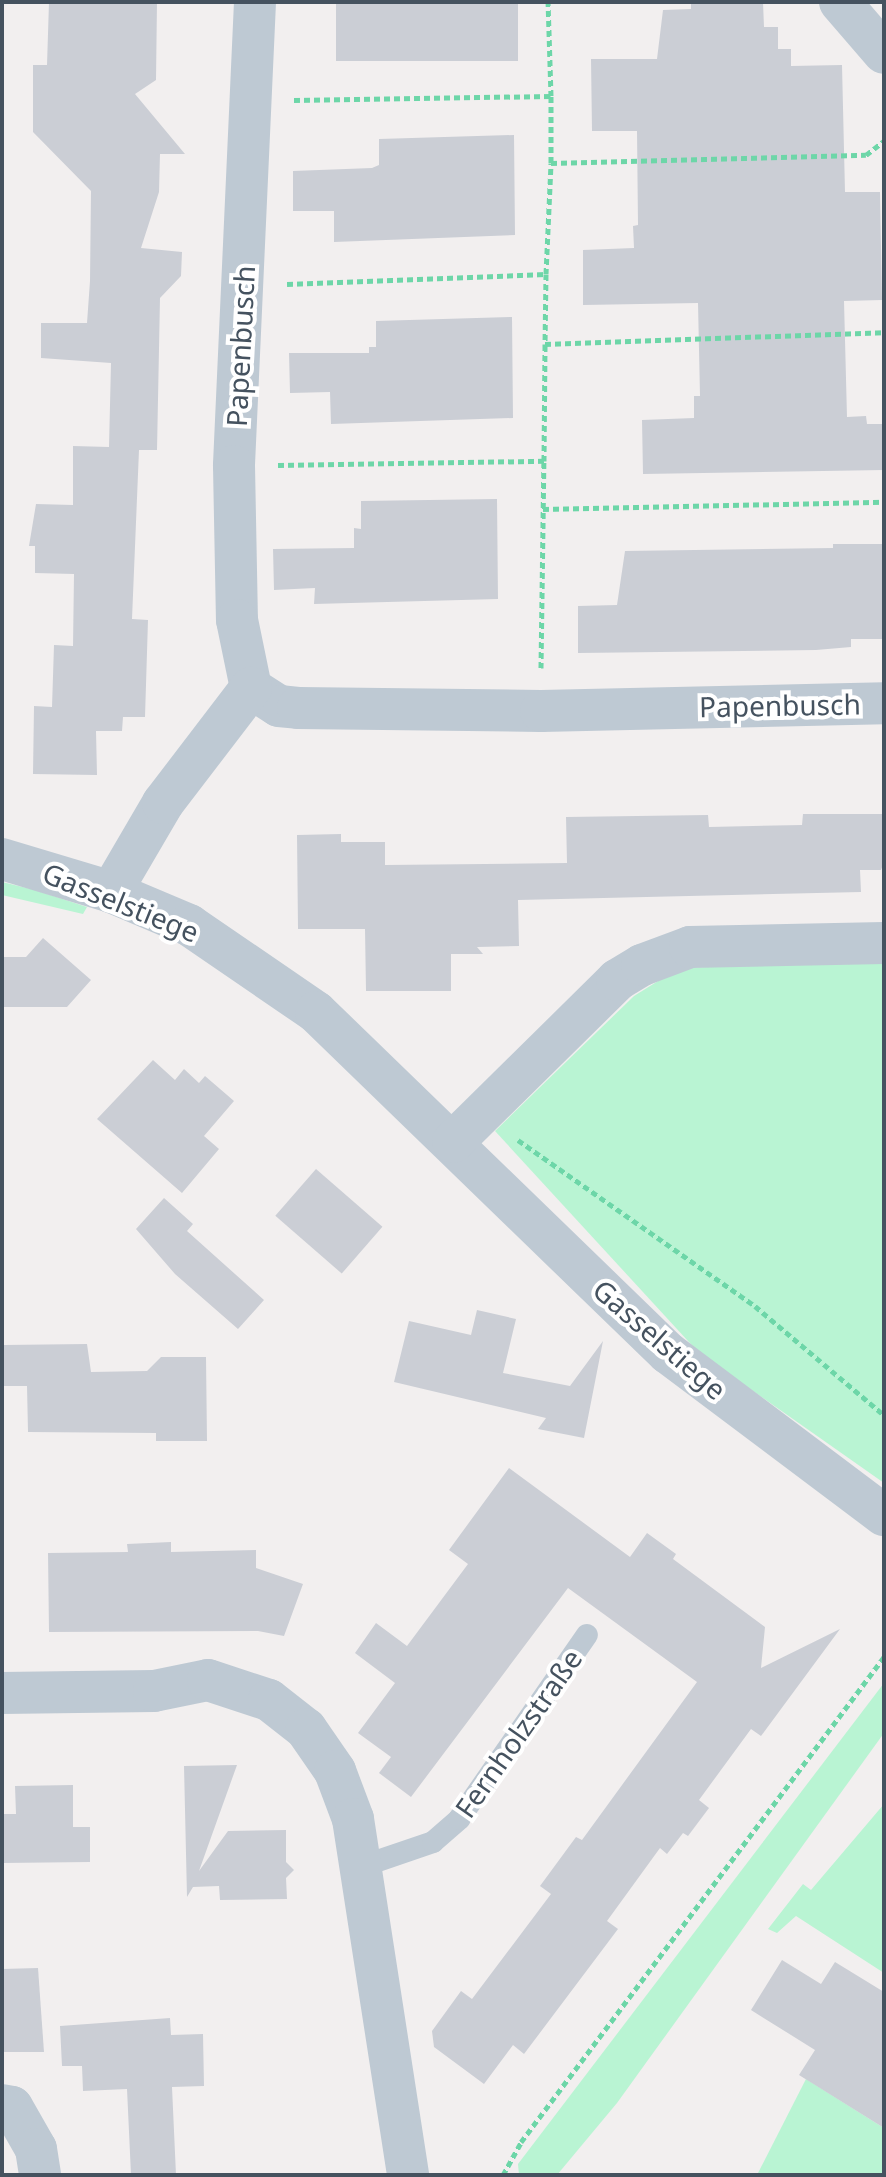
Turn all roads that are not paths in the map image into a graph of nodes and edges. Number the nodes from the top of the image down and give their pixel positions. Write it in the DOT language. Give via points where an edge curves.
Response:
graph roads {
  1 [pos="255,2"];
  2 [pos="840,2"];
  3 [pos="884,53"];
  4 [pos="251,688"];
  5 [pos="884,703"];
  6 [pos="2,859"];
  7 [pos="111,892"];
  8 [pos="884,943"];
  9 [pos="453,1142"];
  10 [pos="884,1515"];
  11 [pos="587,1635"];
  12 [pos="2,1693"];
  13 [pos="360,1867"];
  14 [pos="2,2105"];
  15 [pos="40,2175"];
  16 [pos="408,2175"];
  1 -- 4 [label="street, Papenbusch" via="234,466 237,620"];
  2 -- 3 [label="street"];
  4 -- 5 [label="street, Papenbusch" via="279,706 298,708 541,711"];
  4 -- 7 [label="street" via="163,803"];
  6 -- 7 [label="street, Gasselstiege"];
  7 -- 9 [label="street, Gasselstiege" via="189,925 316,1012"];
  8 -- 9 [label="street" via="715,945 653,960 617,980"];
  9 -- 10 [label="street, Gasselstiege" via="668,1353"];
  11 -- 13 [label="lane, Fernholzstraße" via="459,1819 433,1842"];
  12 -- 13 [label="street" via="154,1691 208,1680 269,1700 306,1729 335,1771 353,1819"];
  13 -- 16 [label="street"];
  14 -- 15 [label="street" via="12,2107 36,2149"];
}
